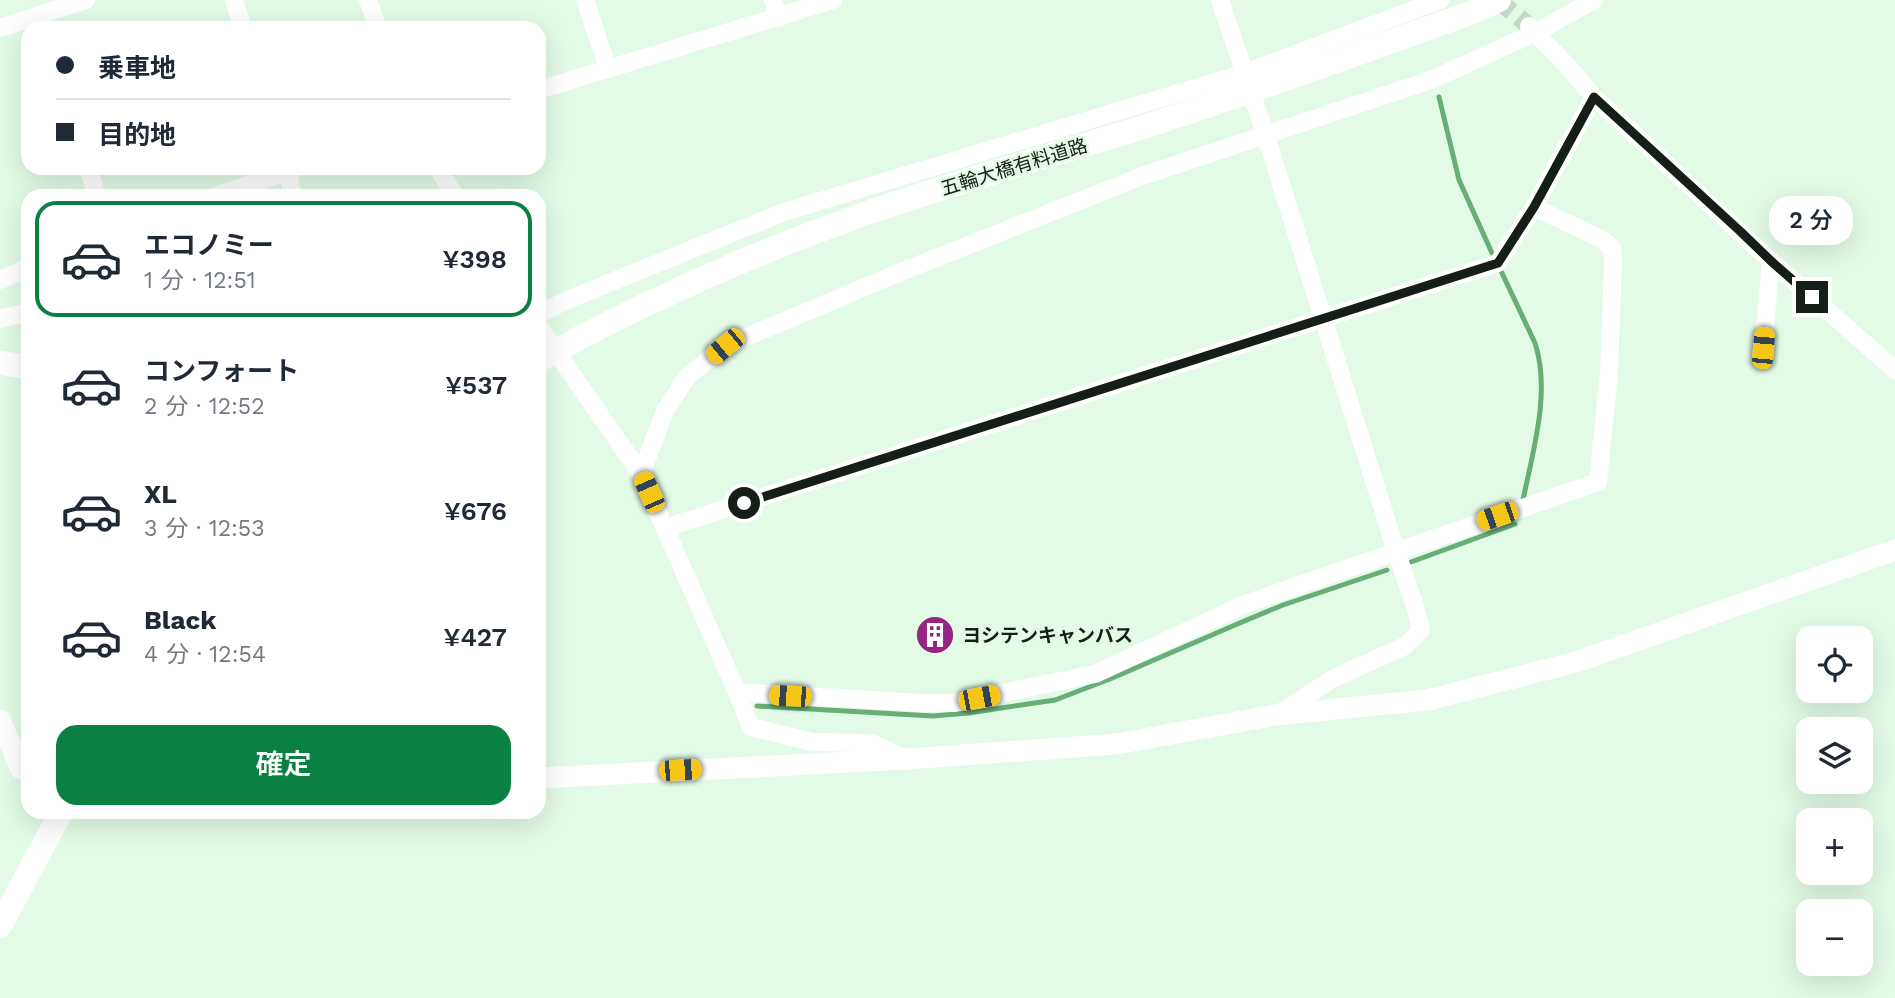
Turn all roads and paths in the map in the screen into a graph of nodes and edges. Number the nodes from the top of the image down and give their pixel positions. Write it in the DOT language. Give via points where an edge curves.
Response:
graph roads {
  1 [pos="86,0"];
  2 [pos="234,0"];
  3 [pos="368,0"];
  4 [pos="586,0"];
  5 [pos="773,0"];
  6 [pos="833,0"];
  7 [pos="1220,0"];
  8 [pos="1440,0"];
  9 [pos="1499,0"];
  10 [pos="1594,0"];
  11 [pos="779,18"];
  12 [pos="43,21"];
  13 [pos="241,21"];
  14 [pos="376,21"];
  15 [pos="21,25"];
  16 [pos="0,29"];
  17 [pos="1533,29"];
  18 [pos="608,69"];
  19 [pos="1245,73"];
  20 [pos="546,88"];
  21 [pos="1594,97"];
  22 [pos="1266,136"];
  23 [pos="274,175"];
  24 [pos="235,189"];
  25 [pos="1534,207"];
  26 [pos="1771,261"];
  27 [pos="21,271"];
  28 [pos="0,280"];
  29 [pos="546,311"];
  30 [pos="21,314"];
  31 [pos="0,319"];
  32 [pos="1322,319"];
  33 [pos="546,337"];
  34 [pos="1763,348"];
  35 [pos="546,356"];
  36 [pos="0,363"];
  37 [pos="21,367"];
  38 [pos="1895,370"];
  39 [pos="641,474"];
  40 [pos="665,528"];
  41 [pos="1895,550"];
  42 [pos="1396,551"];
  43 [pos="737,692"];
  44 [pos="1276,715"];
  45 [pos="0,720"];
  46 [pos="907,759"];
  47 [pos="16,770"];
  48 [pos="546,778"];
  49 [pos="57,819"];
  50 [pos="0,926"];
  1 -- 12 [label="street"];
  2 -- 13 [label="street"];
  3 -- 14 [label="street"];
  4 -- 18 [label="street"];
  5 -- 11 [label="street"];
  6 -- 11 [label="street"];
  7 -- 19 [label="street"];
  8 -- 19 [label="street"];
  9 -- 35 [label="main road, 五輪大橋有料道路" via="1328,64 789,242 638,308"];
  10 -- 17 [label="street"];
  11 -- 18 [label="street"];
  15 -- 16 [label="street"];
  17 -- 21 [label="street"];
  17 -- 22 [label="street" via="1431,80"];
  18 -- 20 [label="street"];
  19 -- 22 [label="street"];
  19 -- 29 [label="street" via="784,212"];
  21 -- 25 [label="street"];
  21 -- 26 [label="street"];
  22 -- 32 [label="street"];
  22 -- 39 [label="street" via="1145,175 725,346 687,377 665,411"];
  23 -- 24 [label="street"];
  25 -- 32 [label="street" via="1498,263"];
  25 -- 42 [label="street" via="1612,248 1609,373 1598,482"];
  26 -- 34 [label="street"];
  26 -- 38 [label="street"];
  27 -- 28 [label="street"];
  30 -- 31 [label="street"];
  32 -- 40 [label="street"];
  32 -- 42 [label="street"];
  33 -- 39 [label="street"];
  36 -- 37 [label="main road"];
  39 -- 40 [label="street"];
  40 -- 43 [label="street"];
  41 -- 44 [label="street" via="1576,662 1428,700"];
  42 -- 43 [label="street" via="1245,604 1095,674 954,703"];
  42 -- 44 [label="street" via="1421,630 1405,646 1332,680"];
  43 -- 46 [label="street" via="751,727 812,742 871,743"];
  44 -- 46 [label="street" via="1116,744"];
  45 -- 47 [label="street"];
  46 -- 48 [label="street"];
  49 -- 50 [label="main road"];
}
